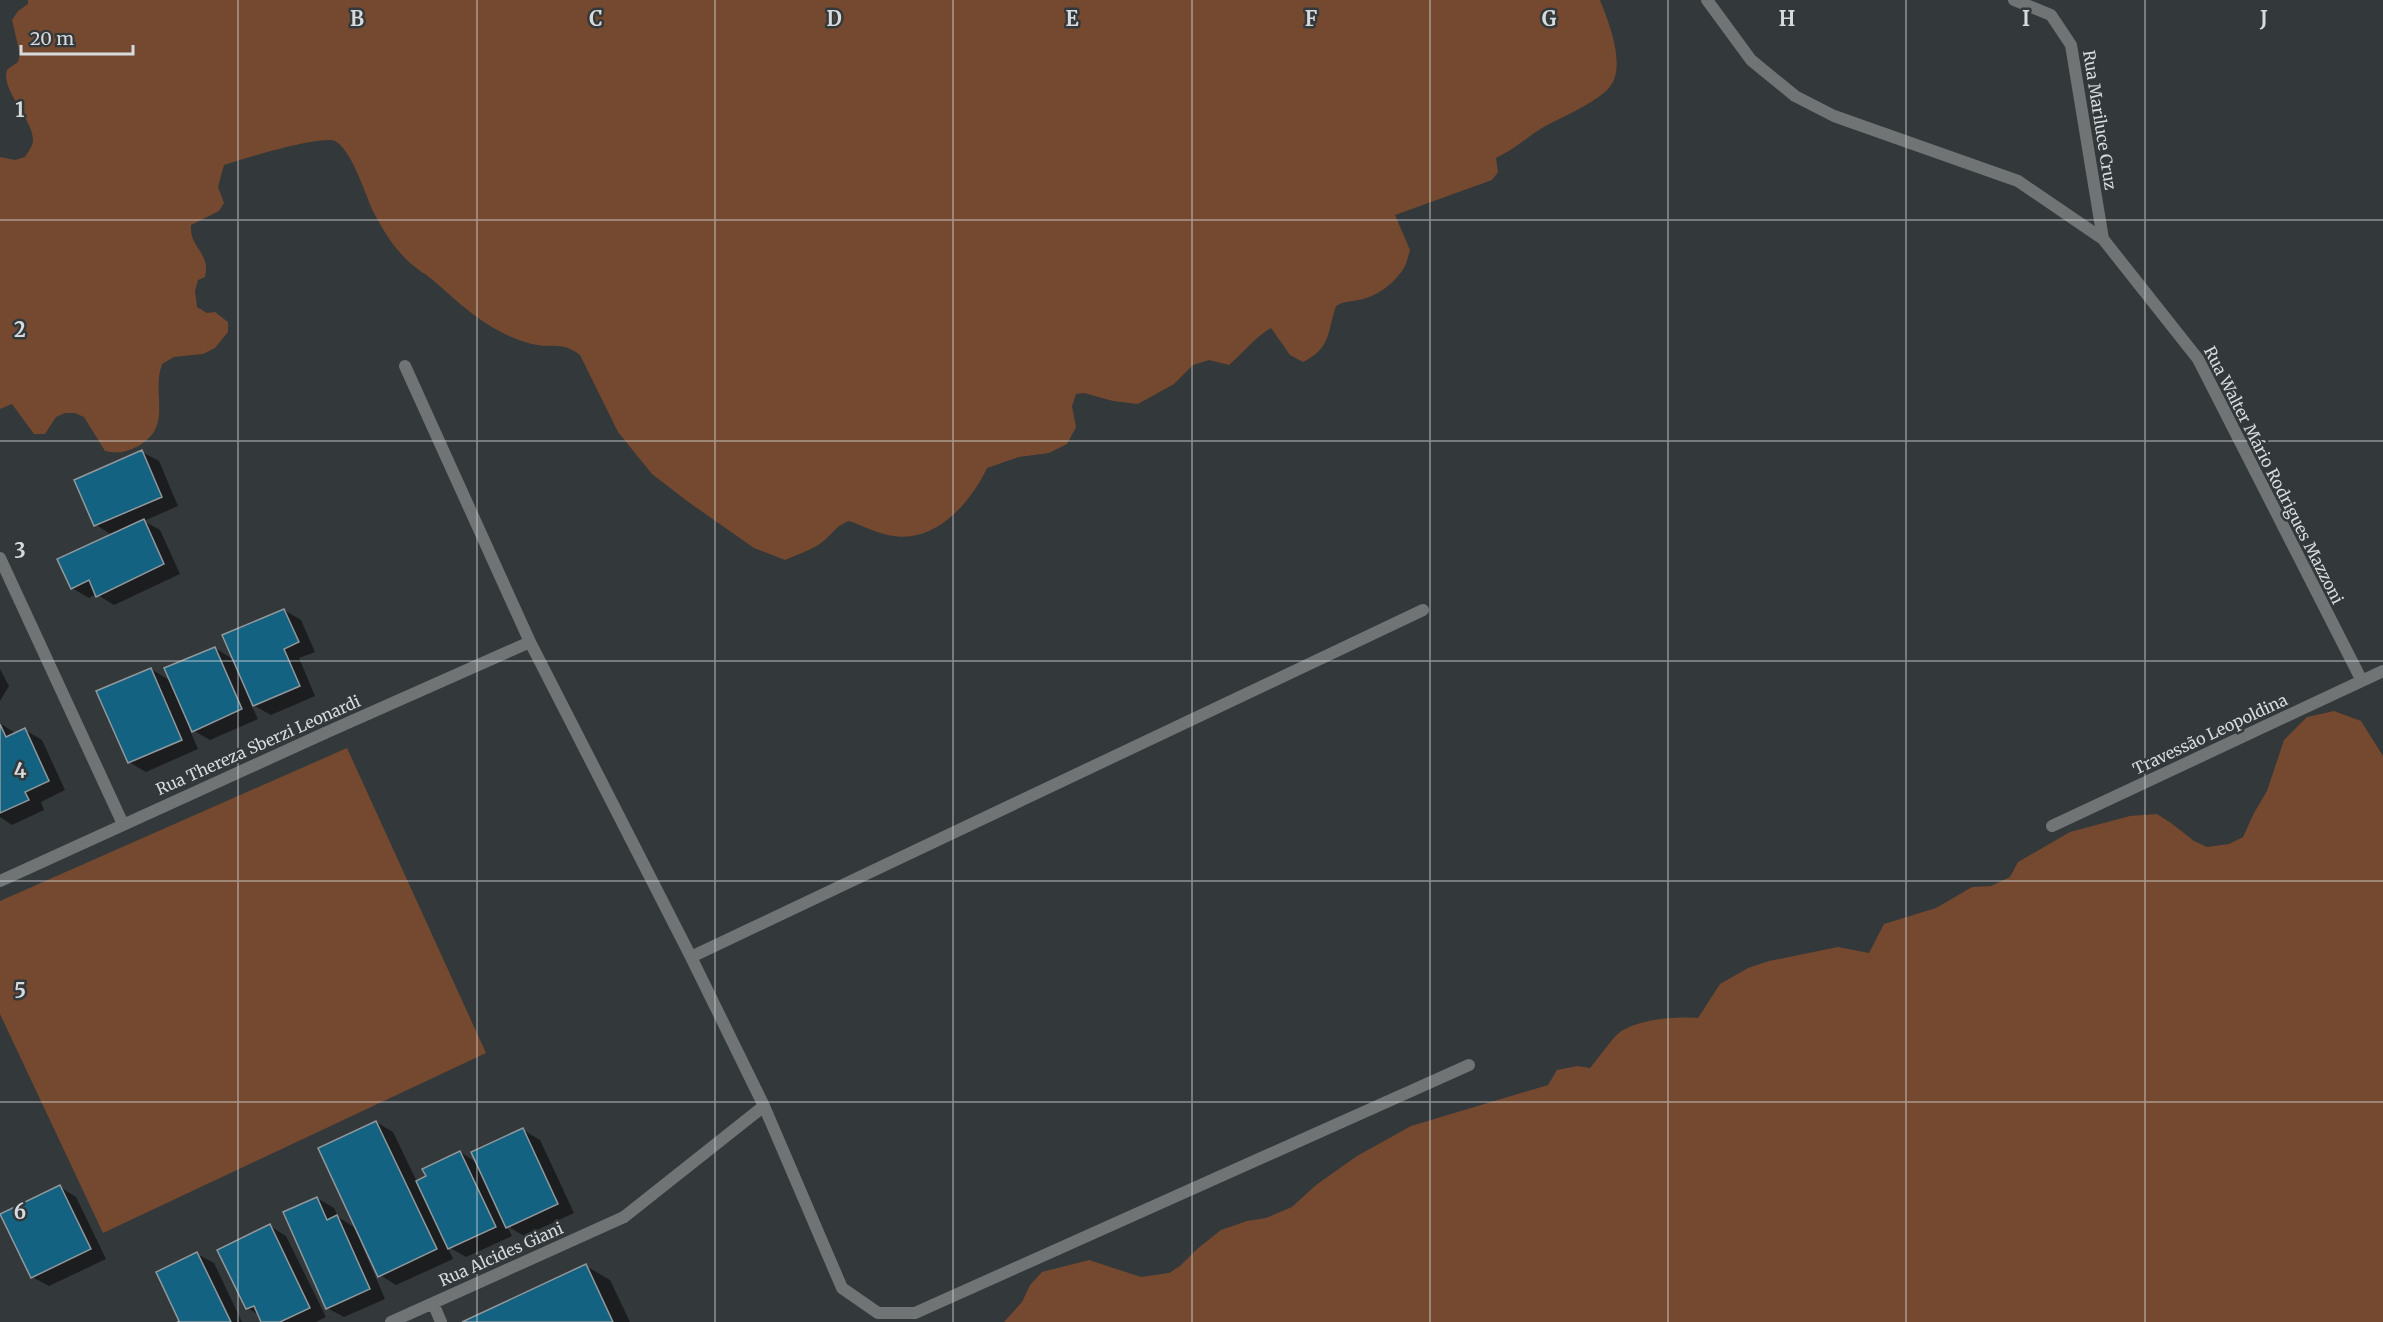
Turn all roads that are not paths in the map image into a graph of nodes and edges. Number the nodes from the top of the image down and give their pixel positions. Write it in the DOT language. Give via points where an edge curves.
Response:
graph roads {
  1 [pos="1707,0"];
  2 [pos="2014,0"];
  3 [pos="2103,239"];
  4 [pos="405,366"];
  5 [pos="0,558"];
  6 [pos="1423,610"];
  7 [pos="530,642"];
  8 [pos="2383,671"];
  9 [pos="2362,681"];
  10 [pos="123,824"];
  11 [pos="2052,826"];
  12 [pos="0,881"];
  13 [pos="691,957"];
  14 [pos="1468,1065"];
  15 [pos="764,1106"];
  16 [pos="433,1302"];
  17 [pos="391,1322"];
  18 [pos="441,1322"];
  1 -- 3 [label="street, Rua Walter Mário Rodrigues Mazzoni" via="1751,60 1795,96 1834,116 2018,181"];
  2 -- 3 [label="street, Rua Mariluce Cruz" via="2051,15 2071,45"];
  3 -- 9 [label="street, Rua Walter Mário Rodrigues Mazzoni" via="2198,359"];
  4 -- 7 [label="street"];
  5 -- 10 [label="street"];
  6 -- 13 [label="street"];
  7 -- 10 [label="street, Rua Thereza Sberzi Leonardi"];
  7 -- 13 [label="street"];
  8 -- 9 [label="street, Travessão Leopoldina"];
  9 -- 11 [label="street, Travessão Leopoldina"];
  10 -- 12 [label="street, Rua Thereza Sberzi Leonardi"];
  13 -- 15 [label="street"];
  14 -- 15 [label="street" via="915,1313 878,1313 842,1288"];
  15 -- 16 [label="street, Rua Alcides Giani" via="624,1217"];
  16 -- 17 [label="street, Rua Alcides Giani"];
  16 -- 18 [label="street"];
}
